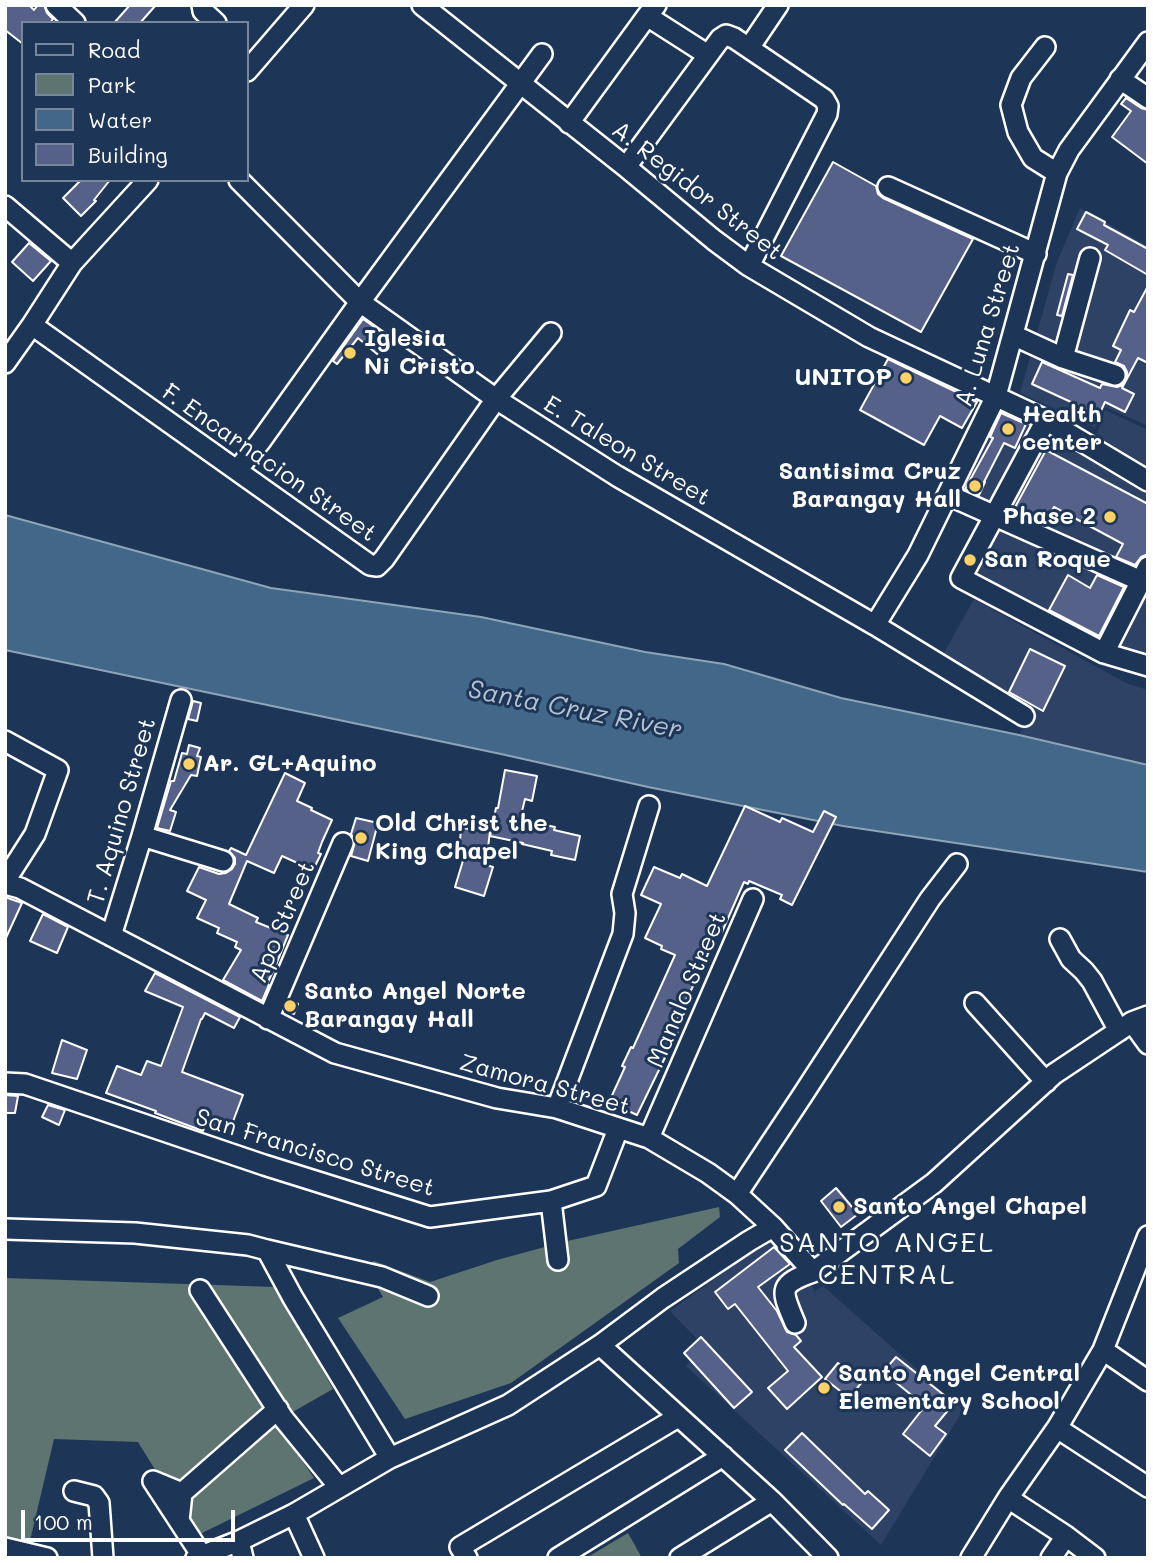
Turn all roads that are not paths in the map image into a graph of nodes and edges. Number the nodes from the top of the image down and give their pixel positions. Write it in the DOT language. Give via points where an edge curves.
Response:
graph roads {
  1 [pos="56,5"];
  2 [pos="202,5"];
  3 [pos="304,5"];
  4 [pos="422,5"];
  5 [pos="778,5"];
  6 [pos="652,11"];
  7 [pos="73,21"];
  8 [pos="214,21"];
  9 [pos="1147,46"];
  10 [pos="1045,47"];
  11 [pos="748,48"];
  12 [pos="542,54"];
  13 [pos="708,55"];
  14 [pos="250,61"];
  15 [pos="1120,79"];
  16 [pos="520,82"];
  17 [pos="1148,98"];
  18 [pos="569,123"];
  19 [pos="626,167"];
  20 [pos="1057,173"];
  21 [pos="146,182"];
  22 [pos="241,182"];
  23 [pos="888,187"];
  24 [pos="5,206"];
  25 [pos="1036,254"];
  26 [pos="1090,258"];
  27 [pos="72,262"];
  28 [pos="749,267"];
  29 [pos="360,302"];
  30 [pos="32,325"];
  31 [pos="551,333"];
  32 [pos="1013,335"];
  33 [pos="1063,359"];
  34 [pos="5,363"];
  35 [pos="1115,375"];
  36 [pos="996,396"];
  37 [pos="496,399"];
  38 [pos="1046,420"];
  39 [pos="237,470"];
  40 [pos="1148,481"];
  41 [pos="948,495"];
  42 [pos="995,516"];
  43 [pos="1144,574"];
  44 [pos="876,625"];
  45 [pos="1104,653"];
  46 [pos="1148,666"];
  47 [pos="181,700"];
  48 [pos="1024,716"];
  49 [pos="5,741"];
  50 [pos="649,806"];
  51 [pos="142,836"];
  52 [pos="343,843"];
  53 [pos="222,861"];
  54 [pos="957,864"];
  55 [pos="5,882"];
  56 [pos="753,899"];
  57 [pos="111,936"];
  58 [pos="1060,939"];
  59 [pos="975,1003"];
  60 [pos="268,1019"];
  61 [pos="1133,1023"];
  62 [pos="1148,1044"];
  63 [pos="1046,1082"];
  64 [pos="5,1083"];
  65 [pos="556,1108"];
  66 [pos="618,1129"];
  67 [pos="649,1138"];
  68 [pos="737,1194"];
  69 [pos="551,1201"];
  70 [pos="773,1227"];
  71 [pos="5,1229"];
  72 [pos="1148,1237"];
  73 [pos="267,1250"];
  74 [pos="558,1260"];
  75 [pos="813,1272"];
  76 [pos="200,1290"];
  77 [pos="428,1296"];
  78 [pos="795,1323"];
  79 [pos="600,1345"];
  80 [pos="1103,1350"];
  81 [pos="1148,1381"];
  82 [pos="278,1409"];
  83 [pos="678,1417"];
  84 [pos="1057,1428"];
  85 [pos="723,1456"];
  86 [pos="390,1458"];
  87 [pos="338,1487"];
  88 [pos="1148,1487"];
  89 [pos="74,1491"];
  90 [pos="182,1493"];
  91 [pos="1008,1498"];
  92 [pos="772,1501"];
  93 [pos="294,1514"];
  94 [pos="179,1521"];
  95 [pos="1066,1536"];
  96 [pos="241,1549"];
  97 [pos="7,1551"];
  98 [pos="818,1555"];
  99 [pos="199,1557"];
  100 [pos="47,1558"];
  101 [pos="103,1558"];
  102 [pos="314,1558"];
  103 [pos="467,1558"];
  104 [pos="558,1558"];
  105 [pos="680,1558"];
  106 [pos="971,1558"];
  107 [pos="1051,1558"];
  108 [pos="1095,1558"];
  1 -- 7 [label="street"];
  2 -- 8 [label="street"];
  3 -- 14 [label="street"];
  4 -- 16 [label="street, A. Regidor Street"];
  5 -- 11 [label="street"];
  6 -- 13 [label="street"];
  6 -- 18 [label="street"];
  9 -- 15 [label="street, A. Luna Street"];
  10 -- 20 [label="street" via="1021,78 1011,105 1018,132 1033,158"];
  11 -- 13 [label="street" via="726,35"];
  11 -- 28 [label="street" via="828,106"];
  12 -- 16 [label="street"];
  13 -- 19 [label="street"];
  15 -- 17 [label="street"];
  15 -- 20 [label="street, A. Luna Street"];
  16 -- 18 [label="street, A. Regidor Street"];
  16 -- 29 [label="street"];
  18 -- 19 [label="street, A. Regidor Street"];
  19 -- 28 [label="street, A. Regidor Street"];
  20 -- 25 [label="street, A. Luna Street"];
  21 -- 27 [label="street"];
  22 -- 29 [label="street, E. Taleon Street"];
  23 -- 25 [label="street"];
  24 -- 27 [label="street"];
  25 -- 32 [label="street, A. Luna Street"];
  26 -- 33 [label="street"];
  27 -- 30 [label="street"];
  28 -- 36 [label="street, A. Regidor Street" via="869,337"];
  29 -- 37 [label="street, E. Taleon Street"];
  29 -- 39 [label="street"];
  30 -- 34 [label="street"];
  30 -- 39 [label="street, F. Encarnacion Street"];
  31 -- 37 [label="street, F. Encarnacion Street"];
  32 -- 33 [label="street"];
  32 -- 36 [label="street, A. Luna Street"];
  33 -- 35 [label="street"];
  36 -- 38 [label="street, A. Regidor Street"];
  36 -- 41 [label="street, A. Luna Street"];
  37 -- 39 [label="street, F. Encarnacion Street" via="377,566"];
  37 -- 44 [label="street, E. Taleon Street" via="617,476"];
  38 -- 40 [label="street, A. Regidor Street"];
  38 -- 42 [label="street"];
  41 -- 42 [label="street"];
  41 -- 44 [label="street, A. Luna Street"];
  42 -- 43 [label="street"];
  42 -- 45 [label="street" via="961,578"];
  43 -- 45 [label="street"];
  44 -- 48 [label="street, E. Taleon Street"];
  45 -- 46 [label="street"];
  47 -- 51 [label="street, T. Aquino Street"];
  49 -- 55 [label="street" via="58,770 35,834"];
  50 -- 65 [label="street" via="622,894 623,933"];
  51 -- 53 [label="street"];
  51 -- 57 [label="street, T. Aquino Street"];
  52 -- 60 [label="street, Apo Street"];
  54 -- 68 [label="street"];
  55 -- 57 [label="street, Zamora Street"];
  56 -- 67 [label="street, Manalo Street"];
  57 -- 60 [label="street, Zamora Street"];
  58 -- 61 [label="street" via="1071,959"];
  59 -- 63 [label="street"];
  60 -- 65 [label="street, Zamora Street" via="335,1053 497,1098"];
  61 -- 62 [label="street"];
  61 -- 63 [label="street"];
  63 -- 75 [label="street" via="934,1184"];
  64 -- 69 [label="street, San Francisco Street" via="25,1084 430,1217"];
  65 -- 66 [label="street, Zamora Street"];
  66 -- 67 [label="street, Zamora Street"];
  66 -- 69 [label="street, San Francisco Street" via="596,1186"];
  67 -- 68 [label="street, Zamora Street"];
  68 -- 70 [label="street, Zamora Street"];
  69 -- 74 [label="street"];
  70 -- 75 [label="street, Zamora Street"];
  70 -- 79 [label="street"];
  71 -- 73 [label="street" via="135,1233"];
  72 -- 80 [label="street"];
  73 -- 77 [label="street" via="382,1277"];
  73 -- 86 [label="street"];
  75 -- 78 [label="street" via="785,1287"];
  76 -- 82 [label="street"];
  79 -- 83 [label="street"];
  79 -- 86 [label="street" via="508,1405"];
  80 -- 81 [label="street"];
  80 -- 84 [label="street"];
  82 -- 87 [label="street"];
  82 -- 90 [label="street"];
  83 -- 85 [label="street"];
  83 -- 103 [label="street" via="460,1547"];
  84 -- 88 [label="street"];
  84 -- 91 [label="street"];
  85 -- 92 [label="street"];
  85 -- 104 [label="street"];
  86 -- 87 [label="street"];
  87 -- 93 [label="street"];
  89 -- 101 [label="street" via="91,1494 99,1503"];
  90 -- 94 [label="street"];
  90 -- 94 [label="street" via="153,1481"];
  91 -- 95 [label="street"];
  91 -- 106 [label="street"];
  92 -- 98 [label="street"];
  92 -- 105 [label="street"];
  93 -- 96 [label="street"];
  93 -- 102 [label="street"];
  94 -- 99 [label="street"];
  95 -- 107 [label="street"];
  95 -- 108 [label="street"];
  96 -- 99 [label="street"];
  97 -- 100 [label="street"];
}
